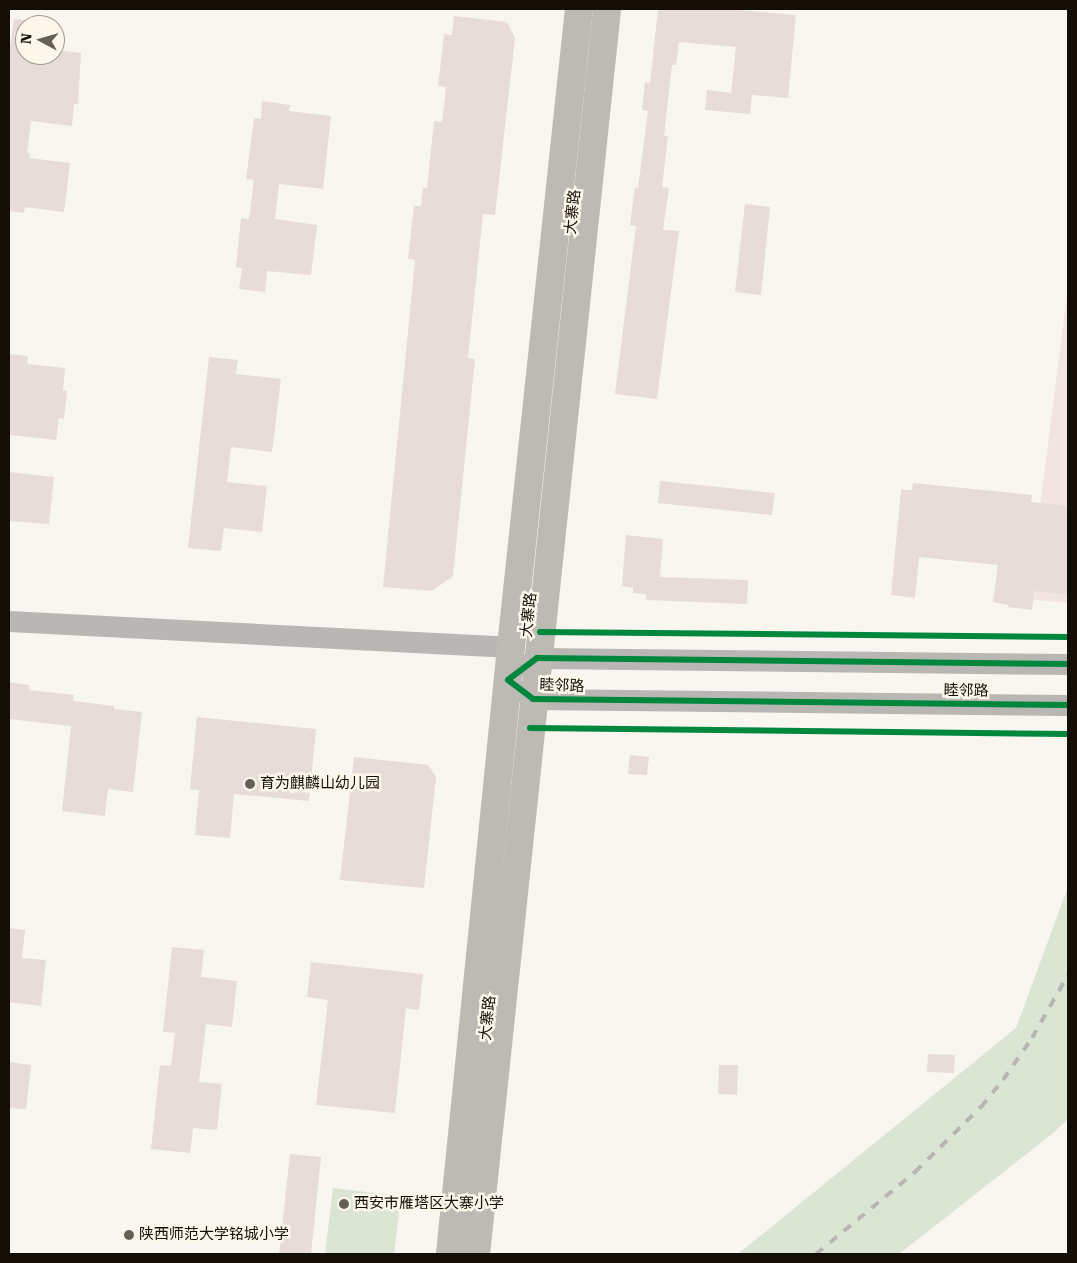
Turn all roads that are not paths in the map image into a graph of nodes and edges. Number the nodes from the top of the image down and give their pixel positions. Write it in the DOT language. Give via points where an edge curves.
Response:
graph roads {
  1 [pos="579,9"];
  2 [pos="607,9"];
  3 [pos="9,621"];
  4 [pos="511,648"];
  5 [pos="537,658"];
  6 [pos="1068,664"];
  7 [pos="508,680"];
  8 [pos="533,699"];
  9 [pos="1068,705"];
  10 [pos="450,1254"];
  11 [pos="476,1254"];
  1 -- 4 [label="main road, 大寨路"];
  2 -- 5 [label="main road, 大寨路"];
  3 -- 4 [label="street"];
  4 -- 7 [label="main road, 大寨路"];
  5 -- 6 [label="street, 睦邻路"];
  5 -- 7 [label="street, 睦邻路"];
  5 -- 8 [label="main road, 大寨路"];
  7 -- 8 [label="street, 睦邻路"];
  7 -- 10 [label="main road, 大寨路"];
  8 -- 9 [label="street, 睦邻路"];
  8 -- 11 [label="main road, 大寨路"];
}
